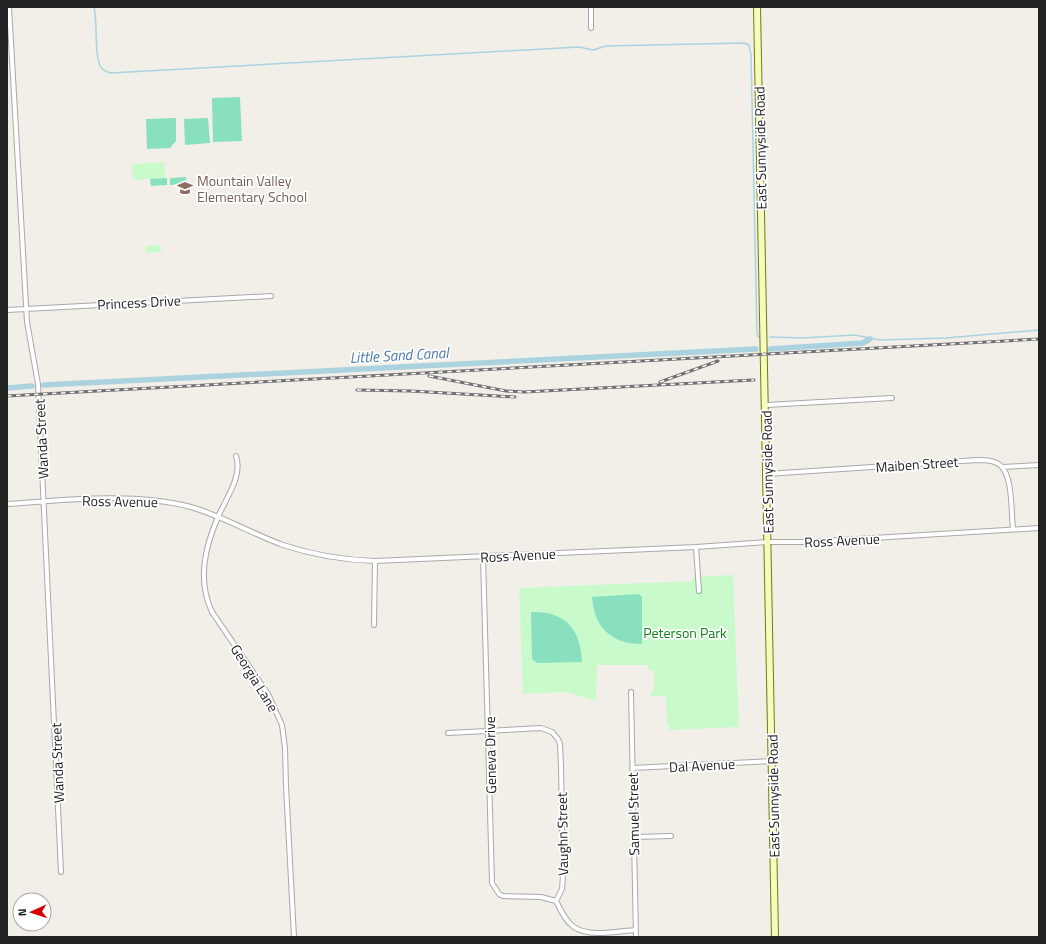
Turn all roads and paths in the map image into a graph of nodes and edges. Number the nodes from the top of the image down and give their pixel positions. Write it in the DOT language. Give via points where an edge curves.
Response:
graph roads {
  1 [pos="9,7"];
  2 [pos="591,7"];
  3 [pos="757,7"];
  4 [pos="591,28"];
  5 [pos="271,296"];
  6 [pos="27,309"];
  7 [pos="7,310"];
  8 [pos="892,398"];
  9 [pos="766,405"];
  10 [pos="236,456"];
  11 [pos="1039,465"];
  12 [pos="1002,467"];
  13 [pos="767,474"];
  14 [pos="44,502"];
  15 [pos="7,504"];
  16 [pos="218,517"];
  17 [pos="1039,528"];
  18 [pos="1013,529"];
  19 [pos="768,542"];
  20 [pos="696,547"];
  21 [pos="483,557"];
  22 [pos="375,561"];
  23 [pos="699,591"];
  24 [pos="374,624"];
  25 [pos="631,692"];
  26 [pos="489,731"];
  27 [pos="448,733"];
  28 [pos="772,761"];
  29 [pos="632,768"];
  30 [pos="672,836"];
  31 [pos="634,837"];
  32 [pos="61,872"];
  33 [pos="556,901"];
  34 [pos="636,930"];
  35 [pos="294,937"];
  36 [pos="636,937"];
  37 [pos="775,937"];
  1 -- 6 [label="street, Wanda Street"];
  2 -- 4 [label="street"];
  3 -- 9 [label="main road, East Sunnyside Road"];
  5 -- 6 [label="street, Princess Drive"];
  6 -- 7 [label="street, Princess Drive"];
  6 -- 14 [label="street, Wanda Street" via="30,345 38,384"];
  8 -- 9 [label="street"];
  9 -- 13 [label="main road, East Sunnyside Road"];
  10 -- 16 [label="street, Georgia Lane" via="239,465 237,474"];
  11 -- 12 [label="street"];
  12 -- 13 [label="street, Maiben Street" via="994,462 977,460"];
  12 -- 18 [label="street" via="1008,479"];
  13 -- 19 [label="main road, East Sunnyside Road"];
  14 -- 15 [label="street, Ross Avenue"];
  14 -- 16 [label="street, Ross Avenue" via="143,499 191,508"];
  14 -- 32 [label="street, Wanda Street"];
  16 -- 22 [label="street, Ross Avenue" via="284,545 348,560"];
  16 -- 35 [label="street, Georgia Lane" via="204,559 204,590 212,612 268,694 282,724"];
  17 -- 18 [label="street, Ross Avenue"];
  18 -- 19 [label="street, Ross Avenue" via="931,536"];
  19 -- 20 [label="street, Ross Avenue"];
  19 -- 28 [label="main road, East Sunnyside Road"];
  20 -- 21 [label="street, Ross Avenue"];
  20 -- 23 [label="street"];
  21 -- 22 [label="street, Ross Avenue"];
  21 -- 26 [label="street, Geneva Drive"];
  22 -- 24 [label="street"];
  25 -- 29 [label="street, Samuel Street"];
  26 -- 27 [label="street"];
  26 -- 33 [label="street, Geneva Drive" via="492,883 503,896 541,897"];
  26 -- 33 [label="street, Vaughn Street" via="541,728 552,732 560,744 563,876 562,889"];
  28 -- 29 [label="street, Dal Avenue"];
  28 -- 37 [label="main road, East Sunnyside Road"];
  29 -- 31 [label="street, Samuel Street"];
  30 -- 31 [label="street"];
  31 -- 34 [label="street, Samuel Street"];
  33 -- 34 [label="street" via="573,927 586,933"];
  34 -- 36 [label="street, Samuel Street"];
}
